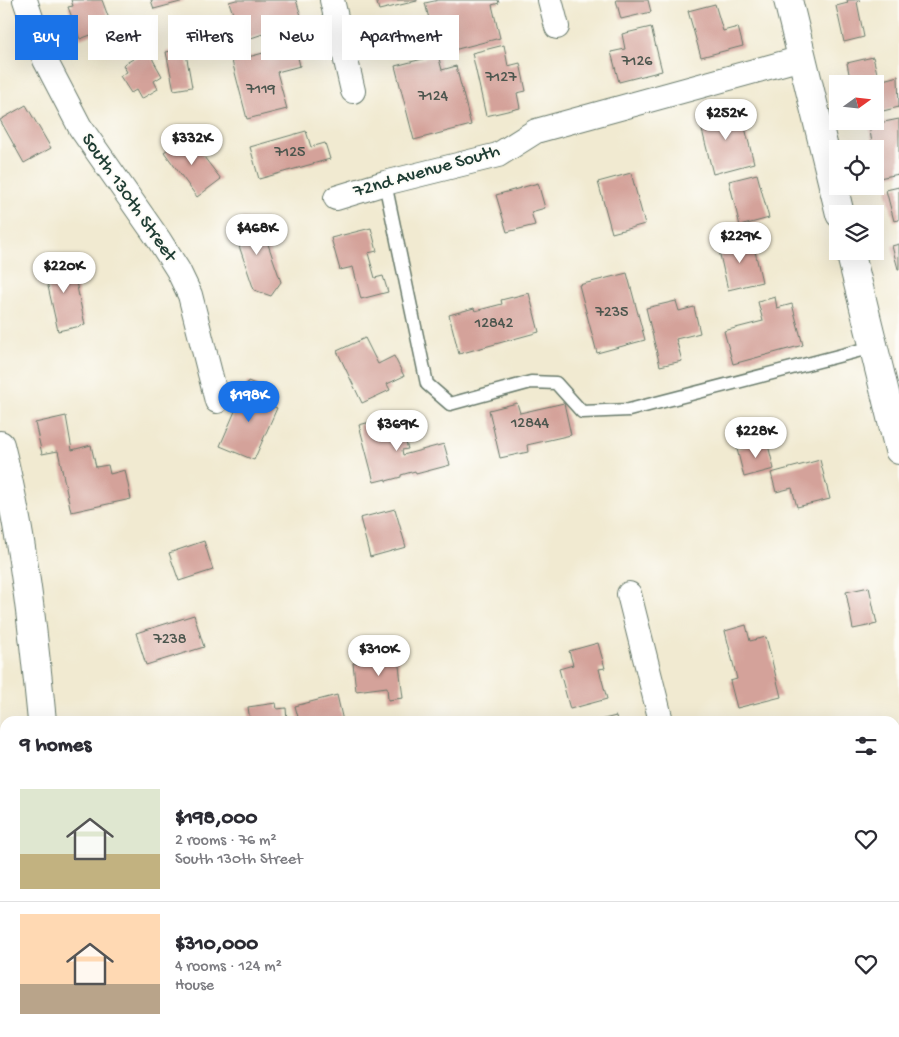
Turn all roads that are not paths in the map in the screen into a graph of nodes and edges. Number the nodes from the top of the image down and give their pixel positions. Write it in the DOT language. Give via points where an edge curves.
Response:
graph roads {
  1 [pos="25,0"];
  2 [pos="332,0"];
  3 [pos="550,0"];
  4 [pos="788,0"];
  5 [pos="557,27"];
  6 [pos="802,58"];
  7 [pos="353,91"];
  8 [pos="385,183"];
  9 [pos="336,198"];
  10 [pos="838,205"];
  11 [pos="852,260"];
  12 [pos="873,347"];
  13 [pos="217,401"];
  14 [pos="0,445"];
  15 [pos="899,450"];
  16 [pos="629,594"];
  17 [pos="41,716"];
  18 [pos="660,716"];
  1 -- 13 [label="street, South 130th Street" via="45,60 80,127 159,240 186,286"];
  2 -- 7 [label="street"];
  3 -- 5 [label="street"];
  4 -- 6 [label="street"];
  6 -- 8 [label="street, 72nd Avenue South" via="536,131 498,155"];
  6 -- 10 [label="street"];
  8 -- 9 [label="street, 72nd Avenue South"];
  8 -- 12 [label="lane" via="427,384 450,404 531,382 556,383 582,412 629,410"];
  11 -- 12 [label="street"];
  12 -- 15 [label="street"];
  14 -- 17 [label="street" via="19,534"];
  16 -- 18 [label="street"];
}
